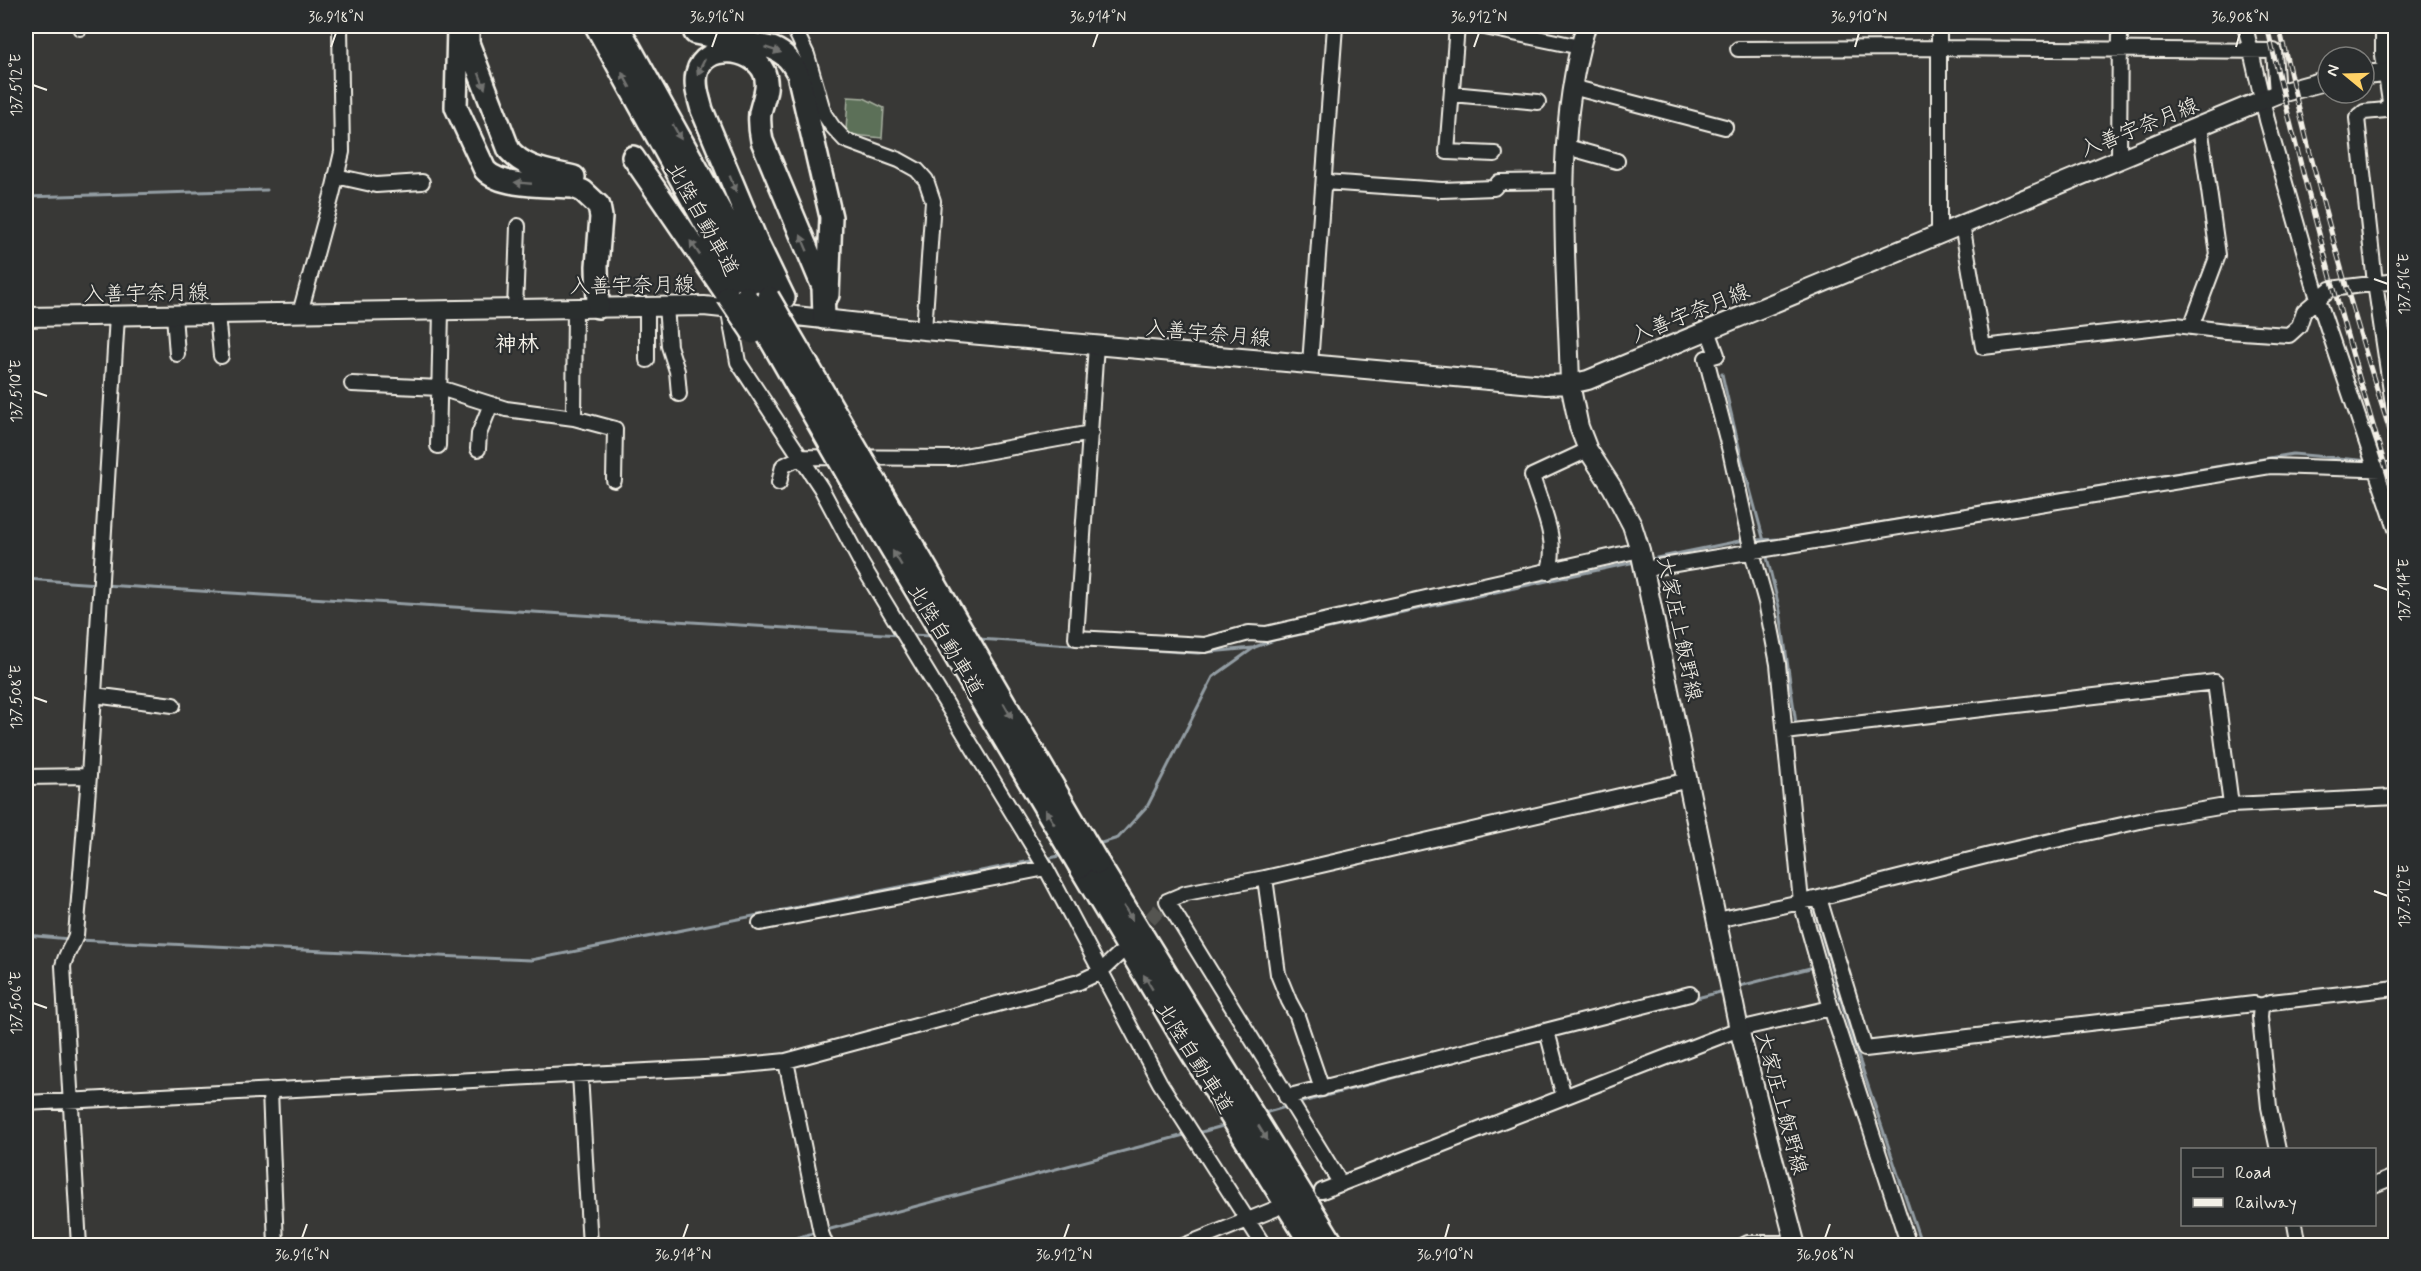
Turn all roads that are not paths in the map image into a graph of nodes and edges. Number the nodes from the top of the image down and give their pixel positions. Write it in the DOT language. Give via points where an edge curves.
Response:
graph roads {
  1 [pos="340,26"];
  2 [pos="458,26"];
  3 [pos="468,26"];
  4 [pos="596,26"];
  5 [pos="618,26"];
  6 [pos="793,26"];
  7 [pos="1335,26"];
  8 [pos="1457,26"];
  9 [pos="1480,26"];
  10 [pos="1586,26"];
  11 [pos="1939,26"];
  12 [pos="2120,26"];
  13 [pos="2245,26"];
  14 [pos="2383,26"];
  15 [pos="704,32"];
  16 [pos="1580,47"];
  17 [pos="1938,48"];
  18 [pos="1738,49"];
  19 [pos="2120,50"];
  20 [pos="2252,51"];
  21 [pos="2390,72"];
  22 [pos="2316,83"];
  23 [pos="1572,87"];
  24 [pos="1452,94"];
  25 [pos="2269,97"];
  26 [pos="1538,102"];
  27 [pos="2200,126"];
  28 [pos="1725,127"];
  29 [pos="1567,147"];
  30 [pos="1495,154"];
  31 [pos="633,157"];
  32 [pos="2119,158"];
  33 [pos="1617,161"];
  34 [pos="336,176"];
  35 [pos="1565,181"];
  36 [pos="422,182"];
  37 [pos="1324,182"];
  38 [pos="1962,224"];
  39 [pos="518,226"];
  40 [pos="1939,235"];
  41 [pos="2396,281"];
  42 [pos="2375,283"];
  43 [pos="776,298"];
  44 [pos="2318,299"];
  45 [pos="734,300"];
  46 [pos="647,306"];
  47 [pos="666,306"];
  48 [pos="598,307"];
  49 [pos="575,308"];
  50 [pos="515,310"];
  51 [pos="441,311"];
  52 [pos="300,313"];
  53 [pos="217,314"];
  54 [pos="174,315"];
  55 [pos="117,316"];
  56 [pos="26,317"];
  57 [pos="824,318"];
  58 [pos="2191,327"];
  59 [pos="924,330"];
  60 [pos="1707,330"];
  61 [pos="1096,345"];
  62 [pos="177,354"];
  63 [pos="220,356"];
  64 [pos="647,360"];
  65 [pos="1310,364"];
  66 [pos="352,384"];
  67 [pos="1570,384"];
  68 [pos="440,388"];
  69 [pos="679,394"];
  70 [pos="491,404"];
  71 [pos="574,418"];
  72 [pos="2396,425"];
  73 [pos="1091,433"];
  74 [pos="438,446"];
  75 [pos="478,449"];
  76 [pos="1588,450"];
  77 [pos="801,456"];
  78 [pos="2374,468"];
  79 [pos="2396,470"];
  80 [pos="614,480"];
  81 [pos="779,483"];
  82 [pos="2396,529"];
  83 [pos="1640,550"];
  84 [pos="1752,552"];
  85 [pos="1645,569"];
  86 [pos="1548,572"];
  87 [pos="94,695"];
  88 [pos="173,705"];
  89 [pos="1785,732"];
  90 [pos="26,777"];
  91 [pos="89,777"];
  92 [pos="1689,780"];
  93 [pos="2396,797"];
  94 [pos="2231,806"];
  95 [pos="1089,865"];
  96 [pos="1046,868"];
  97 [pos="1265,878"];
  98 [pos="1819,898"];
  99 [pos="1801,902"];
  100 [pos="1717,920"];
  101 [pos="759,923"];
  102 [pos="1118,955"];
  103 [pos="1100,972"];
  104 [pos="2396,988"];
  105 [pos="1690,994"];
  106 [pos="2261,1006"];
  107 [pos="1832,1008"];
  108 [pos="1740,1029"];
  109 [pos="1547,1031"];
  110 [pos="786,1061"];
  111 [pos="580,1074"];
  112 [pos="1322,1089"];
  113 [pos="270,1090"];
  114 [pos="1286,1097"];
  115 [pos="1564,1097"];
  116 [pos="71,1100"];
  117 [pos="26,1103"];
  118 [pos="2278,1148"];
  119 [pos="2396,1176"];
  120 [pos="1341,1184"];
  121 [pos="2376,1184"];
  122 [pos="1322,1191"];
  123 [pos="1275,1209"];
  124 [pos="1248,1219"];
  125 [pos="2295,1226"];
  126 [pos="1796,1244"];
  127 [pos="79,1245"];
  128 [pos="276,1245"];
  129 [pos="590,1245"];
  130 [pos="826,1245"];
  131 [pos="1183,1245"];
  132 [pos="1264,1245"];
  133 [pos="1312,1245"];
  134 [pos="1334,1245"];
  135 [pos="1742,1245"];
  136 [pos="1909,1245"];
  137 [pos="2299,1245"];
  1 -- 34 [label="street" via="342,152"];
  48 -- 2 [label="highway, one-way" via="599,206 592,197 573,187 505,182 485,170 456,106"];
  3 -- 48 [label="highway, one-way" via="468,43 509,150 533,167 587,182 603,197 608,219"];
  45 -- 4 [label="highway, 北陸自動車道, one-way"];
  5 -- 43 [label="highway, 北陸自動車道, one-way"];
  6 -- 59 [label="street" via="807,55 824,114 832,126 845,140 899,160 926,180 933,201"];
  7 -- 37 [label="street"];
  8 -- 24 [label="street"];
  9 -- 16 [label="street"];
  10 -- 16 [label="main road, 大家庄上飯野線"];
  11 -- 17 [label="street"];
  12 -- 19 [label="street"];
  13 -- 20 [label="street"];
  14 -- 21 [label="street" via="2383,55"];
  15 -- 57 [label="highway, one-way" via="772,48 792,61 798,74 831,217 830,286"];
  16 -- 23 [label="main road, 大家庄上飯野線"];
  17 -- 18 [label="street"];
  17 -- 19 [label="street"];
  17 -- 40 [label="street"];
  19 -- 20 [label="street"];
  19 -- 32 [label="street"];
  20 -- 25 [label="street"];
  20 -- 25 [label="street" via="2274,51"];
  21 -- 42 [label="street" via="2390,102 2386,110 2364,112 2357,118"];
  22 -- 25 [label="main road, 入善宇奈月線"];
  23 -- 28 [label="street"];
  23 -- 29 [label="main road, 大家庄上飯野線"];
  24 -- 26 [label="street"];
  24 -- 30 [label="street" via="1447,152"];
  25 -- 27 [label="main road, 入善宇奈月線"];
  25 -- 44 [label="street"];
  27 -- 32 [label="main road, 入善宇奈月線"];
  27 -- 58 [label="street" via="2218,255"];
  29 -- 33 [label="street"];
  29 -- 35 [label="main road, 大家庄上飯野線"];
  45 -- 31 [label="highway, one-way"];
  32 -- 38 [label="main road, 入善宇奈月線"];
  34 -- 36 [label="street" via="376,185"];
  34 -- 52 [label="street"];
  35 -- 37 [label="street" via="1499,182 1494,188 1442,190"];
  35 -- 67 [label="main road, 大家庄上飯野線"];
  37 -- 65 [label="street"];
  38 -- 40 [label="main road, 入善宇奈月線"];
  38 -- 58 [label="street" via="1983,347 2176,325"];
  39 -- 50 [label="street"];
  40 -- 60 [label="main road, 入善宇奈月線"];
  41 -- 42 [label="street"];
  42 -- 44 [label="street" via="2330,289"];
  42 -- 72 [label="street"];
  57 -- 43 [label="highway, one-way" via="823,287 762,141 759,127 767,82 764,72 749,57 714,53 707,56 697,73 700,102"];
  43 -- 95 [label="highway, 北陸自動車道, one-way, bridge" via="874,483"];
  44 -- 58 [label="street" via="2304,311 2299,326 2289,335"];
  44 -- 78 [label="street"];
  45 -- 47 [label="main road, 入善宇奈月線"];
  45 -- 57 [label="main road, 入善宇奈月線"];
  45 -- 77 [label="street" via="738,362"];
  95 -- 45 [label="highway, 北陸自動車道, one-way, bridge"];
  46 -- 47 [label="main road, 入善宇奈月線"];
  46 -- 48 [label="main road, 入善宇奈月線"];
  46 -- 64 [label="street"];
  47 -- 69 [label="street"];
  48 -- 49 [label="main road, 入善宇奈月線"];
  49 -- 50 [label="main road, 入善宇奈月線"];
  49 -- 71 [label="street"];
  50 -- 51 [label="main road, 入善宇奈月線"];
  51 -- 52 [label="main road, 入善宇奈月線"];
  51 -- 68 [label="street"];
  52 -- 53 [label="main road, 入善宇奈月線"];
  53 -- 54 [label="main road, 入善宇奈月線"];
  53 -- 63 [label="street"];
  54 -- 55 [label="main road, 入善宇奈月線"];
  54 -- 62 [label="street"];
  55 -- 56 [label="main road, 入善宇奈月線"];
  55 -- 87 [label="street"];
  57 -- 59 [label="main road, 入善宇奈月線"];
  59 -- 61 [label="main road, 入善宇奈月線"];
  60 -- 67 [label="main road, 入善宇奈月線"];
  60 -- 84 [label="street" via="1717,355 1706,358"];
  61 -- 65 [label="main road, 入善宇奈月線"];
  61 -- 73 [label="street"];
  65 -- 67 [label="main road, 入善宇奈月線"];
  66 -- 68 [label="street"];
  67 -- 76 [label="main road, 大家庄上飯野線" via="1573,407"];
  68 -- 70 [label="street"];
  68 -- 74 [label="street"];
  70 -- 71 [label="street"];
  70 -- 75 [label="street" via="479,434"];
  71 -- 80 [label="street" via="615,429"];
  73 -- 77 [label="street" via="953,458"];
  73 -- 86 [label="street" via="1076,638 1205,645"];
  76 -- 83 [label="main road, 大家庄上飯野線" via="1632,525"];
  76 -- 86 [label="street" via="1532,476 1552,543"];
  77 -- 81 [label="street" via="783,466"];
  77 -- 96 [label="street" via="862,565"];
  78 -- 79 [label="street"];
  78 -- 82 [label="street"];
  78 -- 84 [label="street" via="2270,466"];
  83 -- 85 [label="main road, 大家庄上飯野線"];
  83 -- 86 [label="street"];
  84 -- 85 [label="street"];
  84 -- 89 [label="street" via="1767,602"];
  85 -- 92 [label="main road, 大家庄上飯野線"];
  87 -- 88 [label="street"];
  87 -- 91 [label="street"];
  89 -- 94 [label="street" via="2215,682"];
  89 -- 99 [label="street"];
  90 -- 91 [label="street"];
  91 -- 116 [label="street" via="76,934 63,966"];
  92 -- 97 [label="street"];
  92 -- 100 [label="main road, 大家庄上飯野線"];
  93 -- 94 [label="street"];
  94 -- 98 [label="street" via="2149,819"];
  133 -- 95 [label="highway, 北陸自動車道, one-way" via="1181,1036"];
  95 -- 134 [label="highway, 北陸自動車道, one-way"];
  96 -- 101 [label="street"];
  96 -- 103 [label="street"];
  97 -- 112 [label="street" via="1278,974"];
  97 -- 114 [label="street" via="1186,892 1167,901"];
  98 -- 99 [label="street"];
  98 -- 106 [label="street" via="1865,1049"];
  99 -- 100 [label="street"];
  99 -- 107 [label="street"];
  100 -- 108 [label="main road, 大家庄上飯野線"];
  102 -- 103 [label="street"];
  103 -- 110 [label="street" via="1079,982"];
  103 -- 124 [label="street" via="1160,1083"];
  104 -- 106 [label="street"];
  105 -- 109 [label="street"];
  106 -- 118 [label="street" via="2269,1107"];
  107 -- 108 [label="street"];
  107 -- 136 [label="street"];
  108 -- 115 [label="street"];
  108 -- 126 [label="main road, 大家庄上飯野線"];
  109 -- 112 [label="street"];
  109 -- 115 [label="street"];
  110 -- 111 [label="street"];
  110 -- 130 [label="street"];
  111 -- 113 [label="street"];
  111 -- 129 [label="street"];
  112 -- 114 [label="street"];
  113 -- 116 [label="street"];
  113 -- 128 [label="street"];
  114 -- 120 [label="street"];
  115 -- 120 [label="street"];
  116 -- 117 [label="street"];
  116 -- 127 [label="street"];
  119 -- 121 [label="street"];
  120 -- 122 [label="street"];
  123 -- 124 [label="street"];
  124 -- 131 [label="street"];
  124 -- 132 [label="street"];
  125 -- 137 [label="street"];
  126 -- 135 [label="street"];
}
